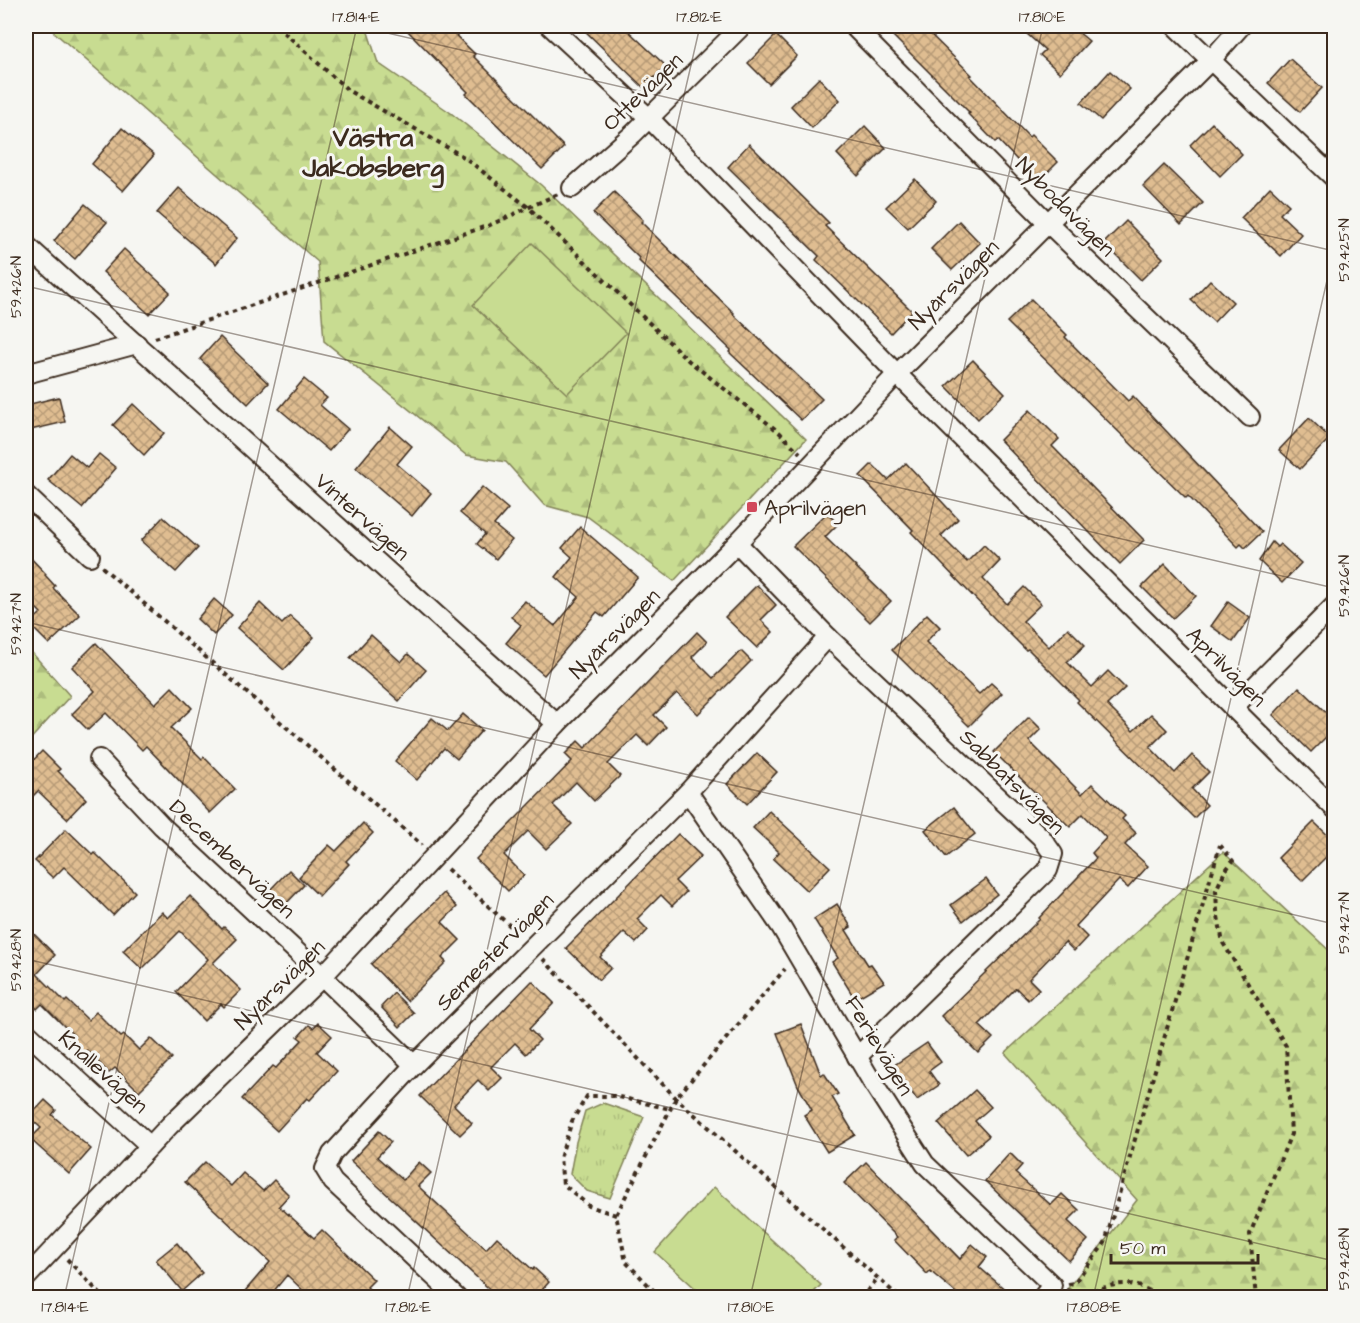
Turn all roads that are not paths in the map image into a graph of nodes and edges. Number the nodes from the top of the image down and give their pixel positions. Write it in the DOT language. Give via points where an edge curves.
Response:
graph roads {
  1 [pos="550,26"];
  2 [pos="742,26"];
  3 [pos="853,26"];
  4 [pos="1175,26"];
  5 [pos="1241,26"];
  6 [pos="1211,60"];
  7 [pos="649,118"];
  8 [pos="1335,178"];
  9 [pos="572,188"];
  10 [pos="1048,224"];
  11 [pos="26,244"];
  12 [pos="137,344"];
  13 [pos="26,374"];
  14 [pos="897,374"];
  15 [pos="1250,417"];
  16 [pos="26,495"];
  17 [pos="736,543"];
  18 [pos="90,556"];
  19 [pos="1335,606"];
  20 [pos="828,637"];
  21 [pos="1234,707"];
  22 [pos="557,724"];
  23 [pos="99,759"];
  24 [pos="688,792"];
  25 [pos="1335,808"];
  26 [pos="322,977"];
  27 [pos="26,1032"];
  28 [pos="857,1057"];
  29 [pos="414,1065"];
  30 [pos="150,1146"];
  31 [pos="28,1273"];
  32 [pos="1047,1291"];
  33 [pos="457,1298"];
  1 -- 7 [label="street, Aprilvägen"];
  2 -- 7 [label="street, Ottevägen"];
  3 -- 10 [label="street, Nybodavägen"];
  4 -- 6 [label="street"];
  5 -- 6 [label="street, Nyårsvägen"];
  6 -- 8 [label="street"];
  6 -- 10 [label="street, Nyårsvägen"];
  7 -- 9 [label="street, Ottevägen"];
  7 -- 14 [label="street, Aprilvägen"];
  10 -- 14 [label="street, Nyårsvägen"];
  10 -- 15 [label="street, Nybodavägen"];
  11 -- 12 [label="street, Vintervägen"];
  12 -- 13 [label="street"];
  12 -- 22 [label="street, Vintervägen"];
  14 -- 17 [label="street, Nyårsvägen"];
  14 -- 21 [label="street, Aprilvägen"];
  16 -- 18 [label="street"];
  17 -- 20 [label="street, Sabbatsvägen"];
  17 -- 22 [label="street, Nyårsvägen"];
  19 -- 21 [label="street"];
  20 -- 24 [label="street, Semestervägen"];
  20 -- 28 [label="street, Sabbatsvägen" via="1041,837 1053,854 1048,870"];
  21 -- 25 [label="street, Aprilvägen"];
  22 -- 26 [label="street, Nyårsvägen"];
  23 -- 26 [label="street, Decembervägen" via="162,826"];
  24 -- 28 [label="street, Ferievägen" via="798,955"];
  24 -- 29 [label="street, Semestervägen"];
  26 -- 29 [label="street, Decembervägen"];
  26 -- 30 [label="street, Nyårsvägen"];
  27 -- 30 [label="street, Knallevägen"];
  28 -- 32 [label="street, Ferievägen" via="925,1164"];
  29 -- 33 [label="street, Semestervägen" via="332,1154 325,1169 333,1182"];
  30 -- 31 [label="street, Nyårsvägen"];
}
